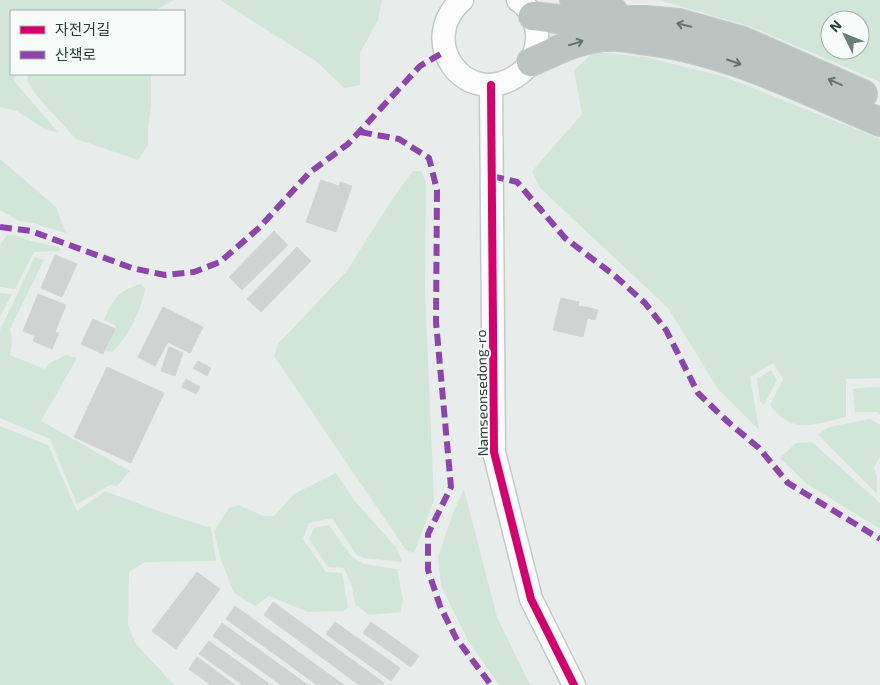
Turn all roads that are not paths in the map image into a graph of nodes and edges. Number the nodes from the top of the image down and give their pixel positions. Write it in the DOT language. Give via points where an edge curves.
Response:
graph roads {
  1 [pos="462,0"];
  2 [pos="574,0"];
  3 [pos="525,8"];
  4 [pos="647,20"];
  5 [pos="531,62"];
  6 [pos="491,85"];
  7 [pos="880,101"];
  8 [pos="880,122"];
  9 [pos="574,685"];
  1 -- 6 [label="street" via="453,7 445,21 442,36 444,52 462,76 476,83"];
  2 -- 4 [label="highway"];
  3 -- 4 [label="highway" via="566,20"];
  3 -- 5 [label="street" via="537,32"];
  7 -- 4 [label="highway, one-way" via="743,41 679,23"];
  5 -- 6 [label="street" via="507,82"];
  5 -- 8 [label="highway, one-way" via="575,42 609,36 670,43 733,61"];
  6 -- 9 [label="street, Namseonsedong-ro" via="494,452 531,599"];
}
